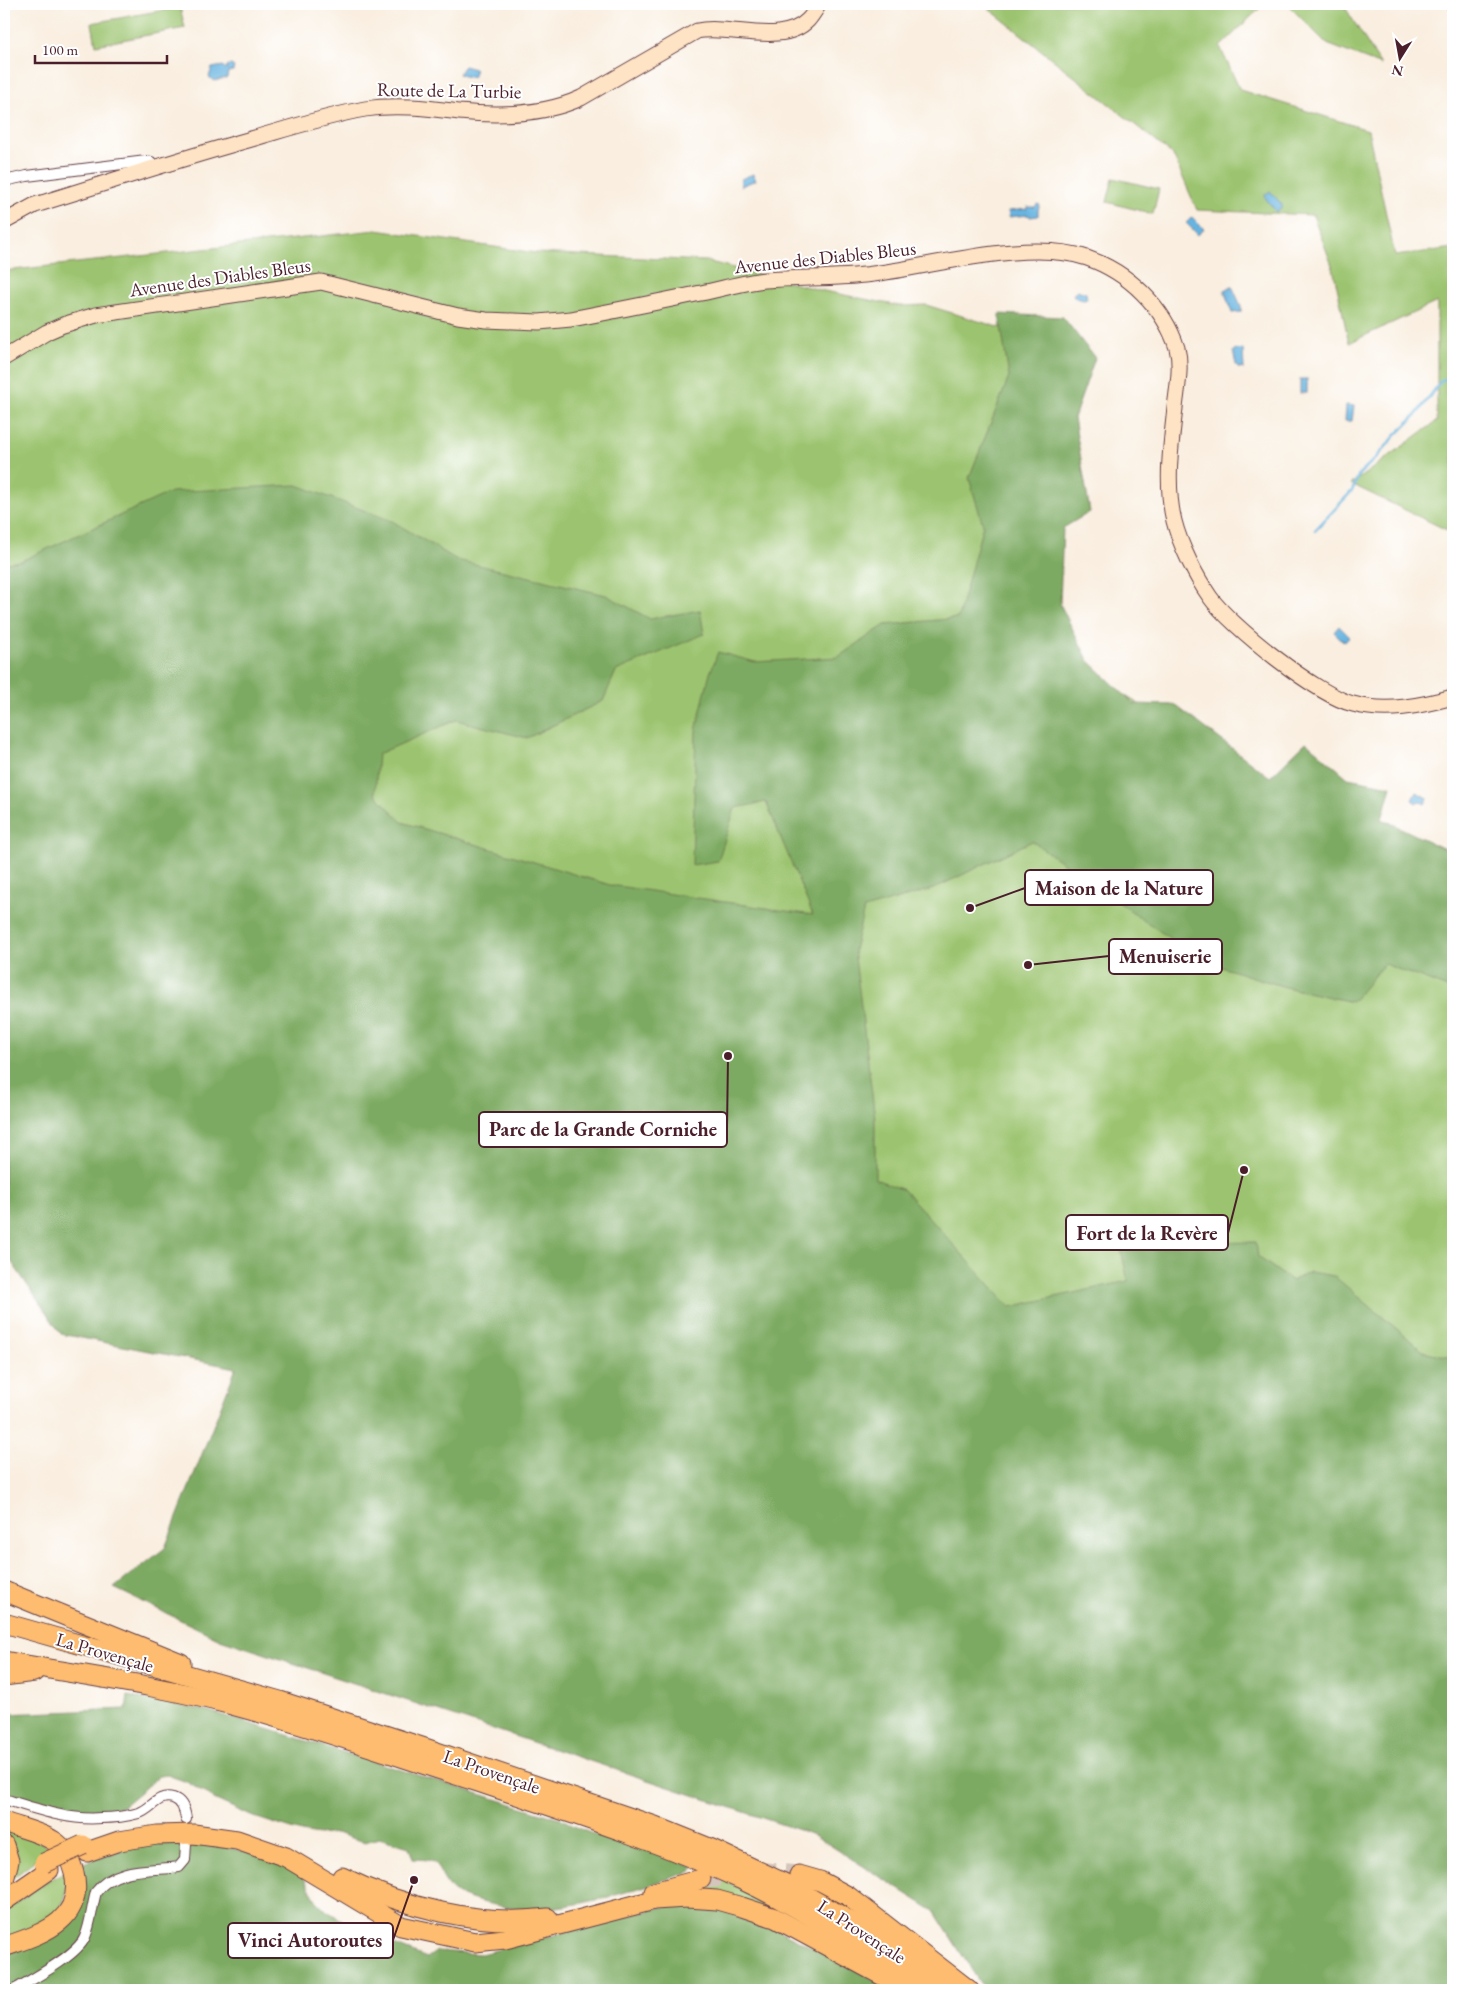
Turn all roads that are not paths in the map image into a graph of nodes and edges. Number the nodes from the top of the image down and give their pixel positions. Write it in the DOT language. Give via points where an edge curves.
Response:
graph roads {
  1 [pos="819,4"];
  2 [pos="1450,4"];
  3 [pos="1453,6"];
  4 [pos="154,168"];
  5 [pos="4,180"];
  6 [pos="4,222"];
  7 [pos="4,358"];
  8 [pos="1453,698"];
  9 [pos="4,1591"];
  10 [pos="4,1623"];
  11 [pos="4,1661"];
  12 [pos="53,1670"];
  13 [pos="4,1676"];
  14 [pos="249,1692"];
  15 [pos="4,1799"];
  16 [pos="186,1819"];
  17 [pos="4,1822"];
  18 [pos="186,1843"];
  19 [pos="4,1845"];
  20 [pos="85,1848"];
  21 [pos="47,1867"];
  22 [pos="799,1875"];
  23 [pos="701,1879"];
  24 [pos="4,1880"];
  25 [pos="4,1892"];
  26 [pos="4,1901"];
  27 [pos="4,1947"];
  28 [pos="14,1990"];
  29 [pos="908,1990"];
  30 [pos="924,1990"];
  31 [pos="950,1990"];
  32 [pos="969,1990"];
  1 -- 4 [label="main road, Route de La Turbie" via="808,21 781,32 697,31 581,98 551,109 487,113 413,107 365,109 280,130"];
  2 -- 3 [label="street"];
  4 -- 5 [label="street" via="151,162 146,161"];
  4 -- 6 [label="main road, Route de La Turbie" via="34,204"];
  7 -- 8 [label="main road, Avenue des Diables Bleus" via="47,332 96,316 321,282 458,316 539,322 571,319 762,280 842,278 1032,251 1078,255 1109,268 1136,287 1156,307 1172,333 1178,353 1179,378 1168,474 1174,522 1210,598 1227,618 1272,655 1339,700 1391,708"];
  9 -- 14 [label="highway"];
  10 -- 14 [label="highway, La Provençale"];
  11 -- 12 [label="highway, La Provençale"];
  12 -- 13 [label="highway"];
  12 -- 30 [label="highway, La Provençale" via="164,1690 257,1712 649,1841 778,1898 836,1931"];
  14 -- 31 [label="highway, La Provençale" via="535,1785 712,1849 819,1902"];
  15 -- 16 [label="street" via="88,1819 138,1813 161,1798 175,1798 183,1806"];
  17 -- 27 [label="highway" via="41,1835 60,1846 68,1856 76,1883 70,1909 62,1921 46,1932"];
  18 -- 28 [label="street" via="185,1860 179,1867 130,1872 100,1886 86,1936 80,1946"];
  19 -- 24 [label="highway" via="9,1861"];
  20 -- 21 [label="highway, bridge"];
  20 -- 23 [label="highway" via="108,1836 153,1828 198,1827 230,1831 293,1852 394,1900 496,1920 538,1920 579,1913"];
  20 -- 29 [label="highway" via="157,1835 194,1834 237,1840 286,1857 402,1926 475,1942 505,1939 654,1900 717,1900 775,1918"];
  21 -- 25 [label="highway"];
  21 -- 26 [label="highway"];
  22 -- 32 [label="highway" via="825,1883 848,1896"];
}
